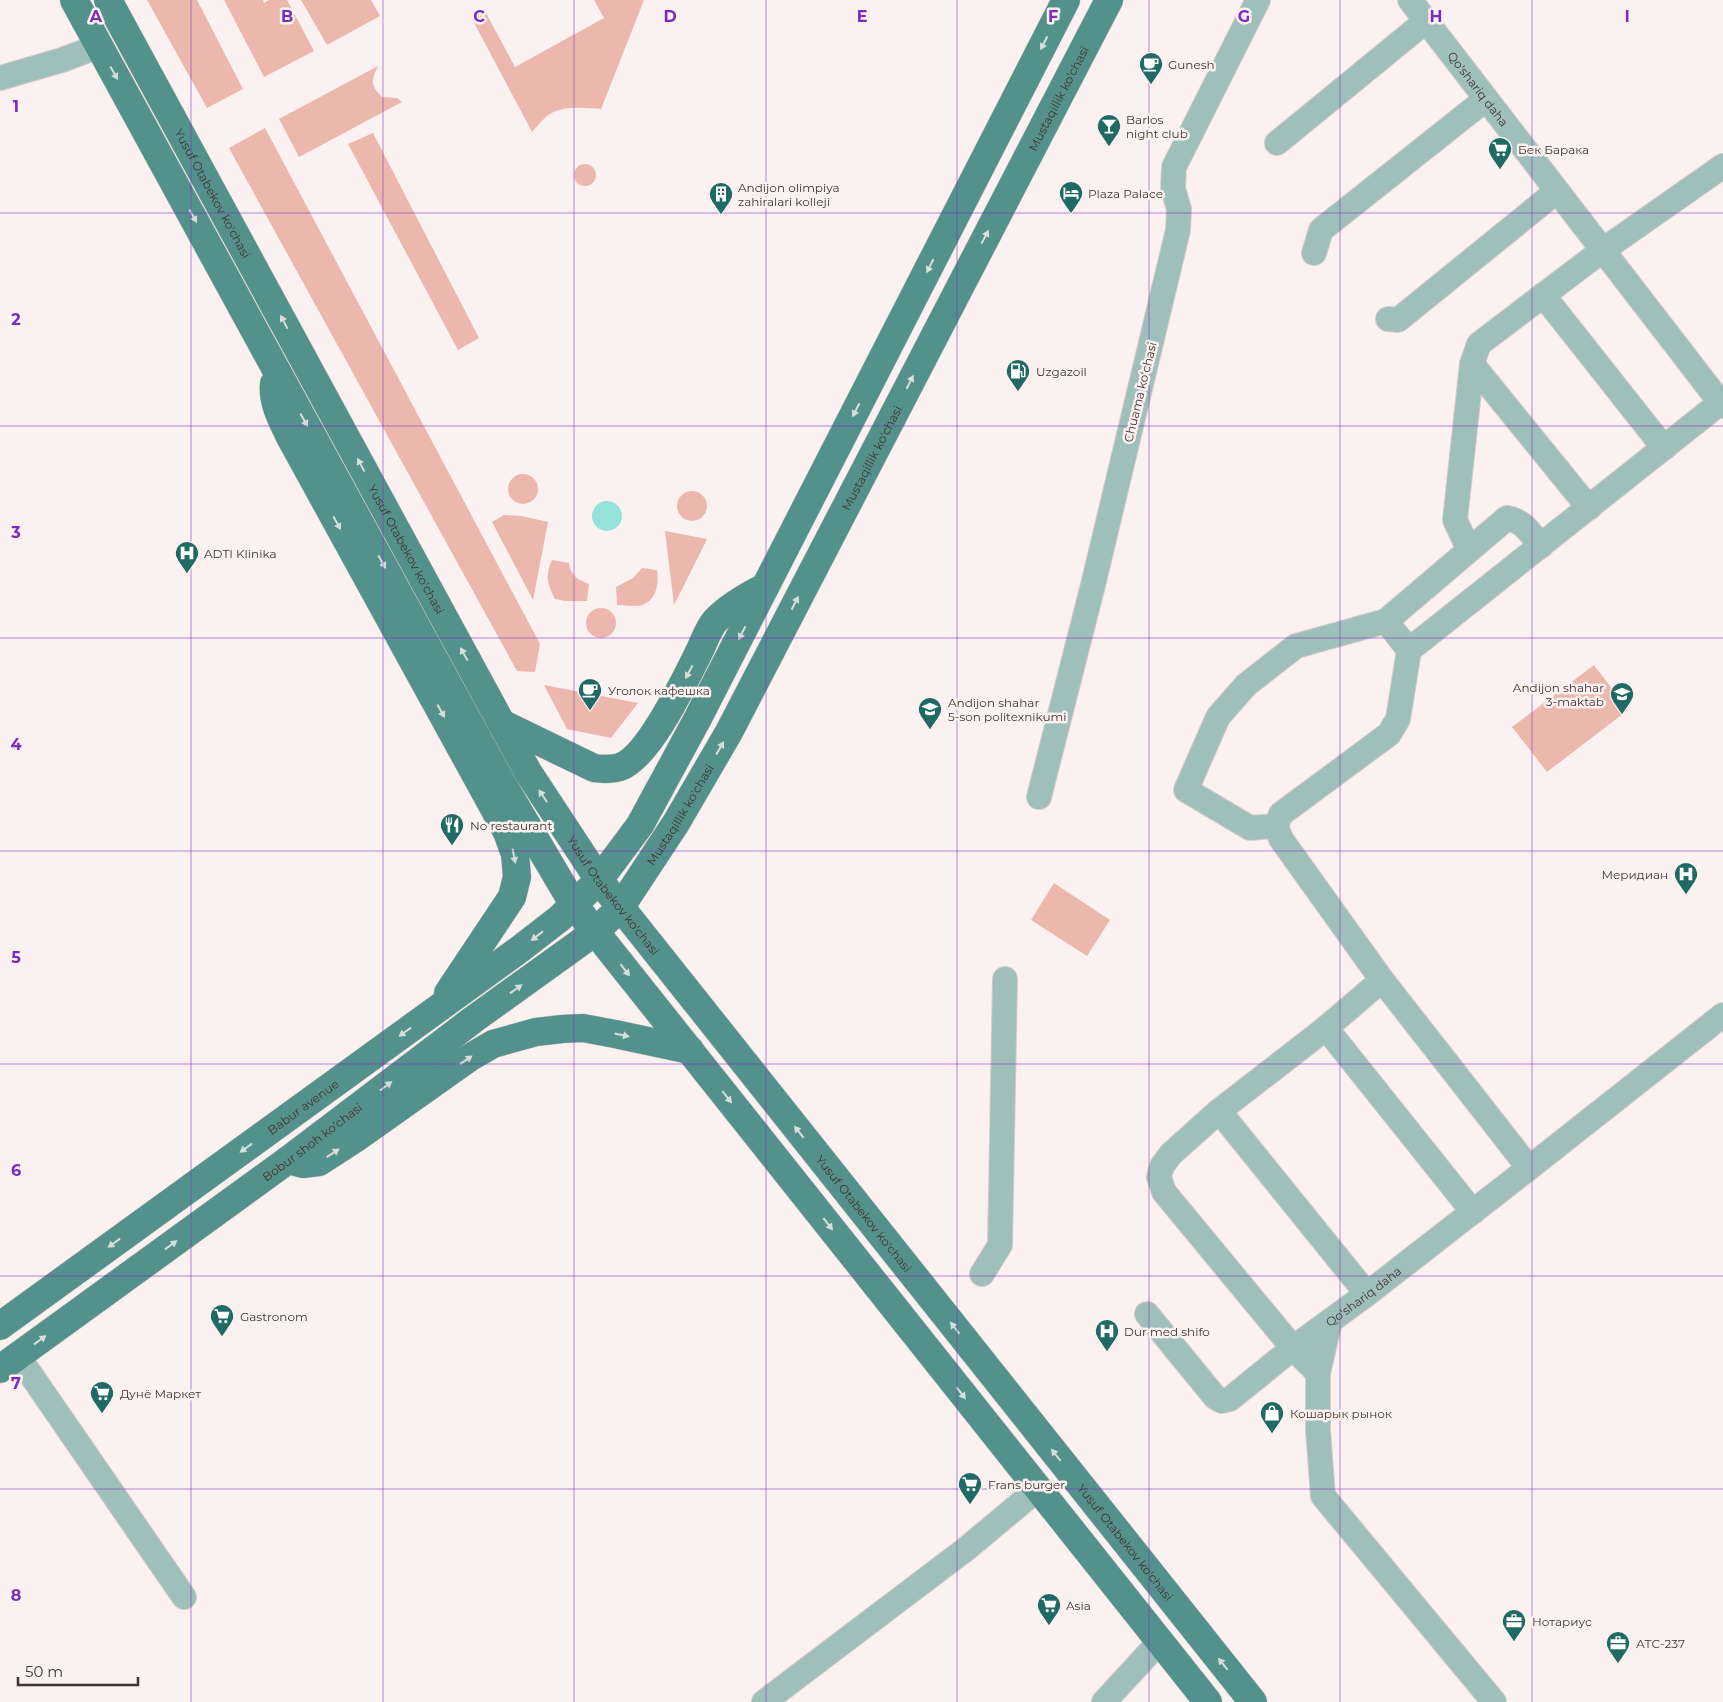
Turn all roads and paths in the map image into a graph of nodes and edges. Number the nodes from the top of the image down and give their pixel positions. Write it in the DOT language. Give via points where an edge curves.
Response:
graph roads {
  1 [pos="74,0"];
  2 [pos="108,0"];
  3 [pos="1066,0"];
  4 [pos="1109,0"];
  5 [pos="1258,0"];
  6 [pos="1410,0"];
  7 [pos="1426,21"];
  8 [pos="99,46"];
  9 [pos="0,78"];
  10 [pos="1486,99"];
  11 [pos="1277,143"];
  12 [pos="1723,166"];
  13 [pos="1557,191"];
  14 [pos="1603,250"];
  15 [pos="1314,253"];
  16 [pos="1543,296"];
  17 [pos="1388,319"];
  18 [pos="1472,364"];
  19 [pos="276,367"];
  20 [pos="1722,405"];
  21 [pos="1664,448"];
  22 [pos="1589,508"];
  23 [pos="1541,546"];
  24 [pos="1469,550"];
  25 [pos="765,586"];
  26 [pos="1386,621"];
  27 [pos="1409,650"];
  28 [pos="501,723"];
  29 [pos="1039,797"];
  30 [pos="1276,826"];
  31 [pos="599,880"];
  32 [pos="574,905"];
  33 [pos="620,908"];
  34 [pos="595,932"];
  35 [pos="1005,979"];
  36 [pos="1382,980"];
  37 [pos="441,1006"];
  38 [pos="1723,1016"];
  39 [pos="1326,1028"];
  40 [pos="690,1050"];
  41 [pos="1219,1111"];
  42 [pos="288,1160"];
  43 [pos="1530,1168"];
  44 [pos="1473,1212"];
  45 [pos="982,1274"];
  46 [pos="1367,1294"];
  47 [pos="1147,1314"];
  48 [pos="1330,1321"];
  49 [pos="0,1326"];
  50 [pos="1293,1348"];
  51 [pos="9,1362"];
  52 [pos="1318,1372"];
  53 [pos="1038,1489"];
  54 [pos="184,1597"];
  55 [pos="1160,1641"];
  56 [pos="764,1702"];
  57 [pos="1104,1702"];
  58 [pos="1208,1702"];
  59 [pos="1253,1702"];
  60 [pos="1494,1702"];
  1 -- 8 [label="main road"];
  28 -- 2 [label="main road, Yusuf Otabekov ko'chasi, one-way"];
  3 -- 25 [label="main road, one-way"];
  33 -- 4 [label="main road, Mustaqillik ko'chasi, one-way" via="676,823 729,732"];
  5 -- 29 [label="street, Chuama koʻchasi" via="1174,167 1178,230"];
  6 -- 7 [label="street, Qo'shariq daha"];
  7 -- 10 [label="street, Qo'shariq daha"];
  7 -- 11 [label="street"];
  8 -- 9 [label="street"];
  8 -- 19 [label="main road, one-way"];
  10 -- 13 [label="street, Qo'shariq daha"];
  10 -- 15 [label="street" via="1321,230"];
  12 -- 14 [label="street"];
  13 -- 14 [label="street, Qo'shariq daha"];
  13 -- 17 [label="street" via="1398,320"];
  14 -- 16 [label="street"];
  14 -- 20 [label="street, Qo'shariq daha"];
  16 -- 18 [label="street" via="1480,344"];
  16 -- 21 [label="street"];
  18 -- 22 [label="street"];
  18 -- 24 [label="street" via="1455,520"];
  19 -- 32 [label="main road, one-way" via="503,785"];
  19 -- 37 [label="main road, one-way" via="273,394 290,437 507,832 515,854 517,878 512,896"];
  20 -- 21 [label="street"];
  21 -- 22 [label="street"];
  22 -- 23 [label="street"];
  23 -- 24 [label="street" via="1526,527 1516,519 1507,518"];
  23 -- 27 [label="street"];
  24 -- 26 [label="street"];
  25 -- 28 [label="main road, one-way" via="746,596 714,623 656,733 640,754 621,767 594,768"];
  25 -- 31 [label="main road, one-way" via="640,825"];
  26 -- 27 [label="street"];
  26 -- 30 [label="street" via="1296,646 1246,685 1218,717 1186,790 1250,828"];
  27 -- 30 [label="street" via="1398,719 1389,734 1281,814"];
  31 -- 28 [label="main road, Yusuf Otabekov ko'chasi, one-way" via="528,772"];
  30 -- 36 [label="street" via="1281,839"];
  31 -- 32 [label="main road, Babur avenue"];
  31 -- 33 [label="main road, Yusuf Otabekov ko'chasi"];
  32 -- 34 [label="main road"];
  32 -- 37 [label="main road, Babur avenue, one-way"];
  33 -- 34 [label="main road, Bobur shoh ko'chasi"];
  59 -- 33 [label="main road, Yusuf Otabekov ko'chasi, one-way"];
  34 -- 40 [label="main road, one-way"];
  42 -- 34 [label="main road, Bobur shoh ko'chasi, one-way"];
  35 -- 45 [label="street" via="1000,1245"];
  36 -- 39 [label="street"];
  36 -- 43 [label="street"];
  37 -- 49 [label="main road, Babur avenue, one-way"];
  38 -- 43 [label="street, Qo'shariq daha"];
  39 -- 41 [label="street"];
  39 -- 44 [label="street"];
  42 -- 40 [label="main road, one-way" via="303,1164 319,1162 492,1044 536,1032 583,1028"];
  40 -- 53 [label="main road, one-way"];
  41 -- 46 [label="street"];
  41 -- 50 [label="street" via="1171,1154 1159,1177 1164,1192"];
  51 -- 42 [label="main road, Bobur shoh ko'chasi, one-way"];
  43 -- 44 [label="street, Qo'shariq daha"];
  44 -- 46 [label="street, Qo'shariq daha"];
  46 -- 48 [label="street, Qo'shariq daha"];
  47 -- 50 [label="street" via="1215,1397 1222,1401 1230,1399"];
  48 -- 50 [label="street"];
  48 -- 52 [label="street, Qo'shariq daha"];
  50 -- 52 [label="street"];
  51 -- 54 [label="street"];
  52 -- 60 [label="street, Qo'shariq daha" via="1323,1496"];
  53 -- 55 [label="main road"];
  53 -- 56 [label="street" via="966,1549"];
  55 -- 57 [label="street"];
  55 -- 58 [label="main road"];
}
